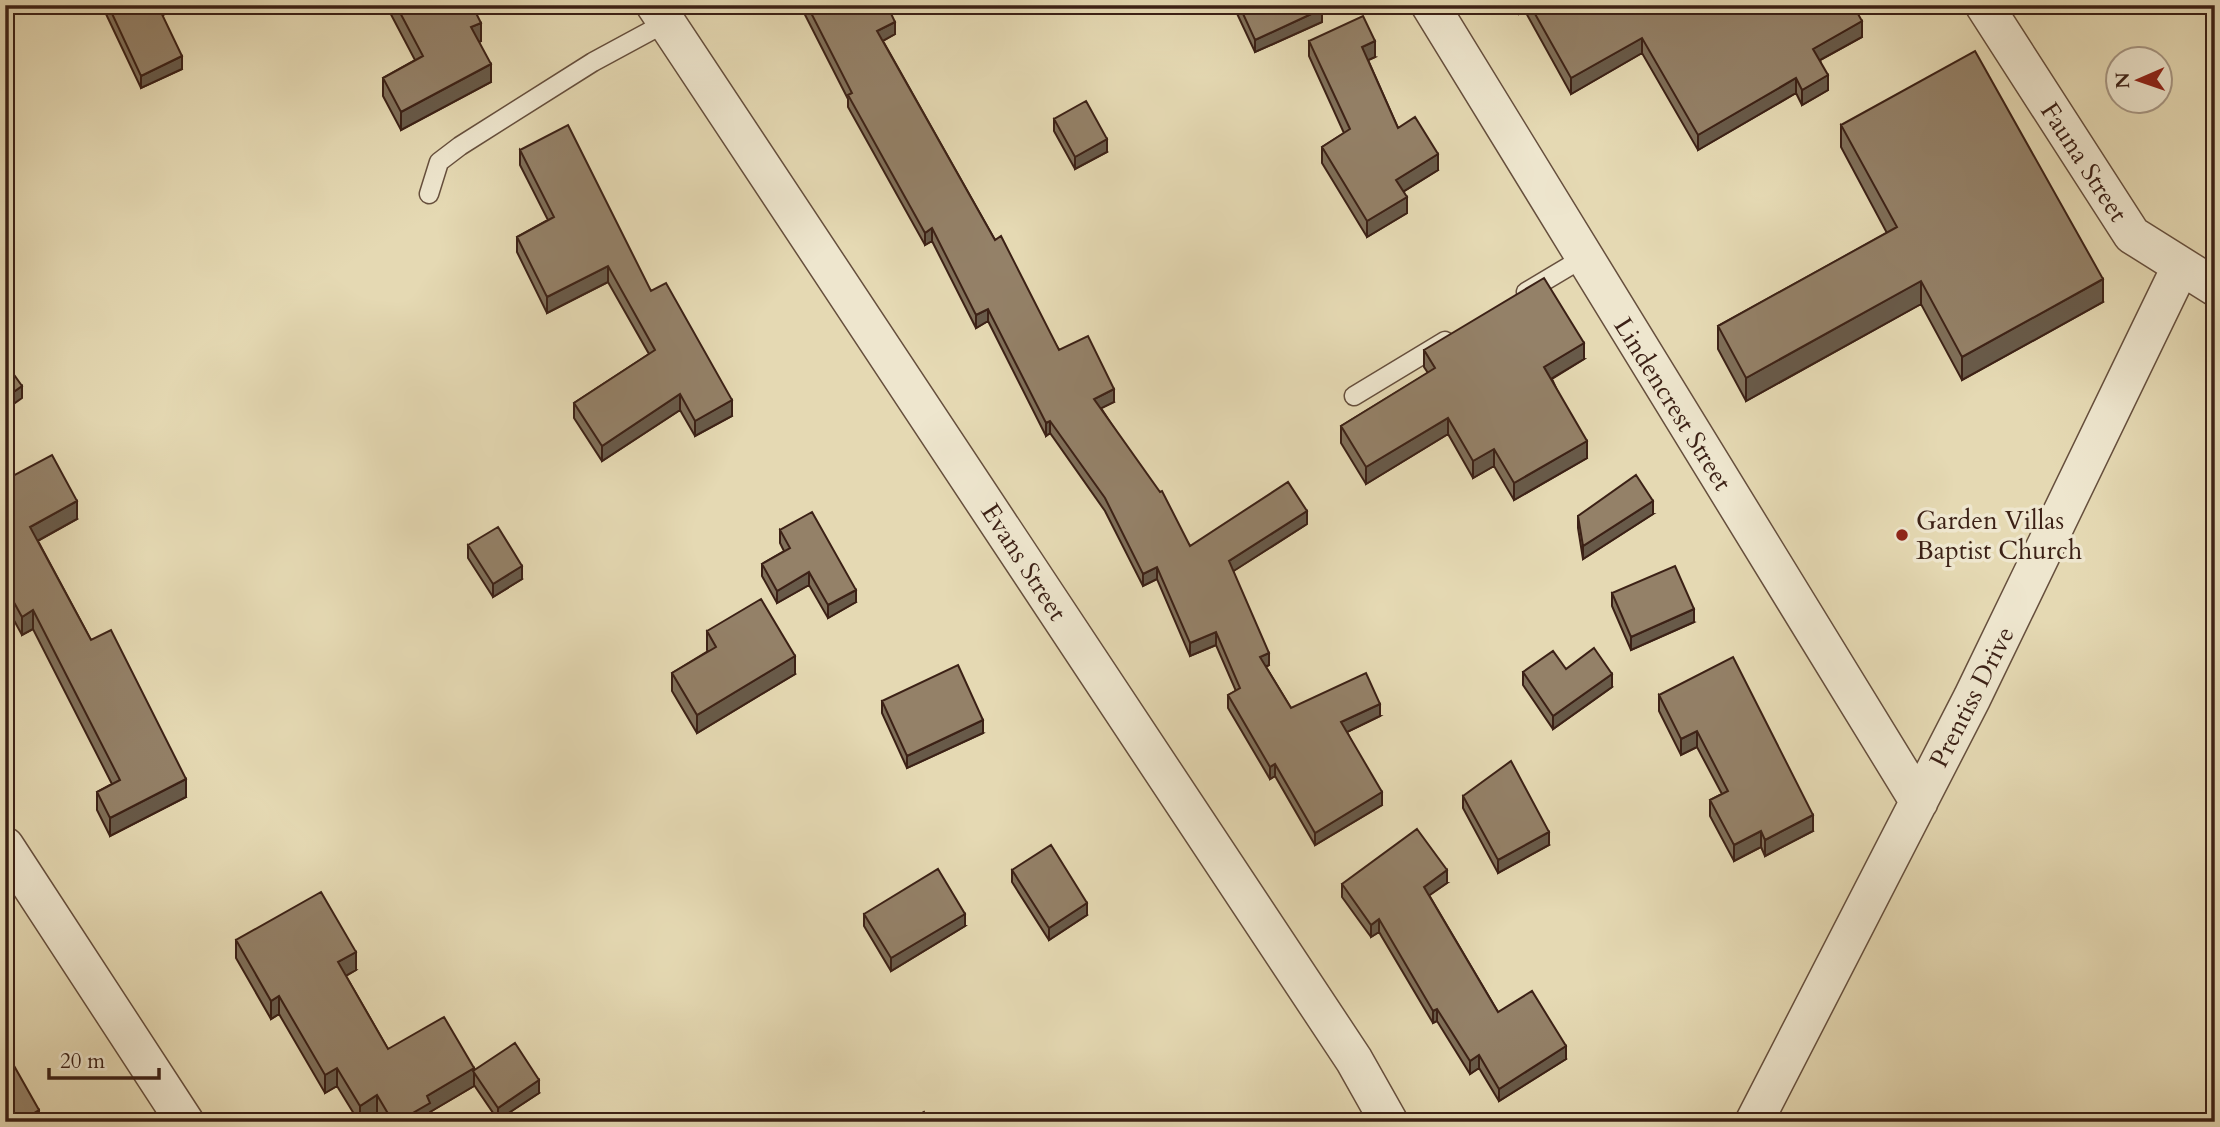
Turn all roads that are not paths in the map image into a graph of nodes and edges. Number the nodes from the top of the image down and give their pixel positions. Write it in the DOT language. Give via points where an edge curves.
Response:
graph roads {
  1 [pos="1430,5"];
  2 [pos="1984,5"];
  3 [pos="661,14"];
  4 [pos="429,194"];
  5 [pos="1583,258"];
  6 [pos="2180,268"];
  7 [pos="2215,287"];
  8 [pos="1514,299"];
  9 [pos="1457,334"];
  10 [pos="1354,396"];
  11 [pos="1919,802"];
  12 [pos="5,846"];
  13 [pos="185,1122"];
  14 [pos="1389,1122"];
  15 [pos="1754,1122"];
  1 -- 5 [label="street, Lindencrest Street"];
  2 -- 6 [label="street, Fauna Street" via="2132,235"];
  3 -- 4 [label="lane" via="439,162"];
  3 -- 14 [label="street, Evans Street" via="1338,1037"];
  5 -- 8 [label="lane"];
  5 -- 11 [label="street, Lindencrest Street"];
  6 -- 7 [label="street, Fauna Street"];
  6 -- 11 [label="street, Prentiss Drive"];
  9 -- 10 [label="lane"];
  11 -- 15 [label="street, Prentiss Drive"];
  12 -- 13 [label="street"];
}
